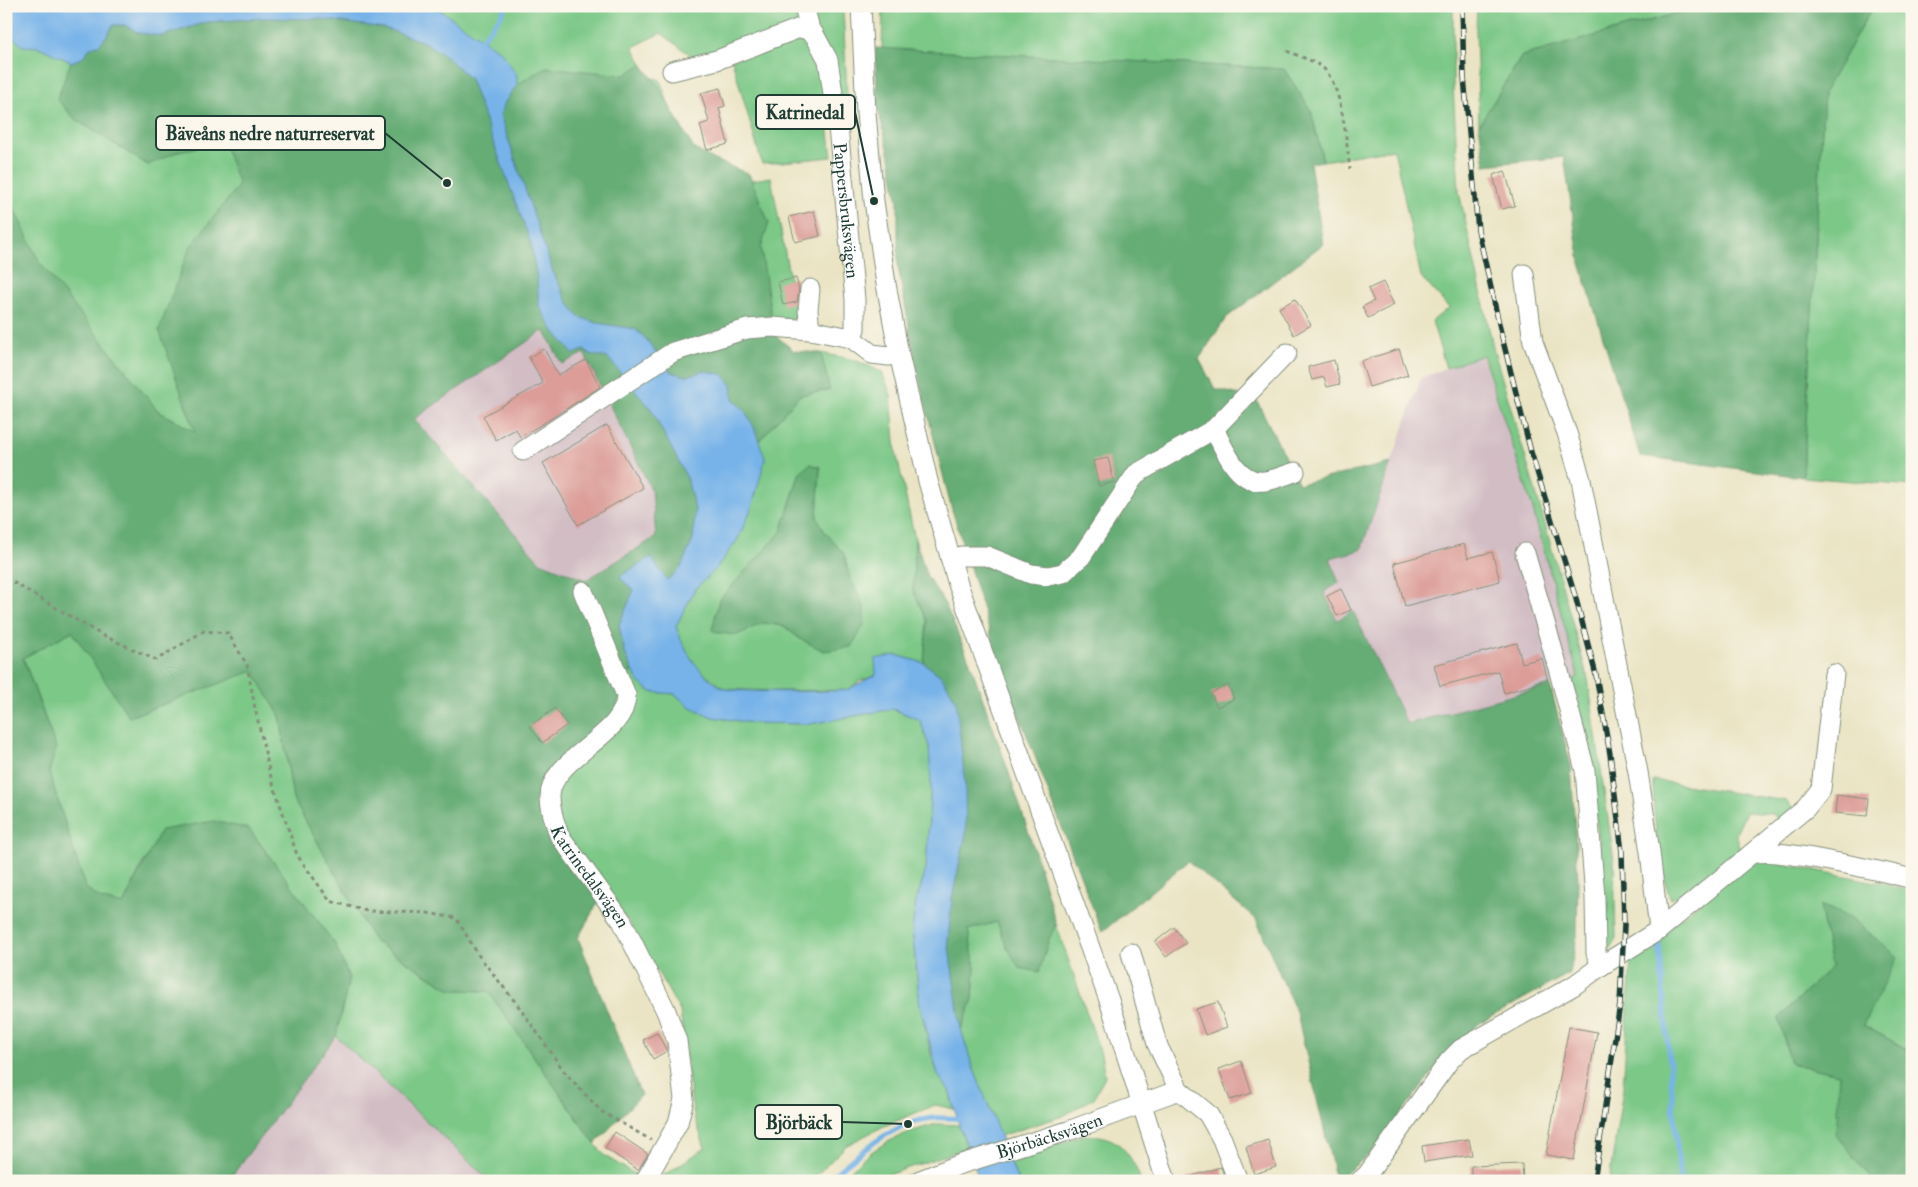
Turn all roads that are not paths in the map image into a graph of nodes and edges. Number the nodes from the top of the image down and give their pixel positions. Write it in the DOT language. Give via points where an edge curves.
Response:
graph roads {
  1 [pos="804,6"];
  2 [pos="861,6"];
  3 [pos="807,30"];
  4 [pos="672,71"];
  5 [pos="1524,274"];
  6 [pos="810,289"];
  7 [pos="810,330"];
  8 [pos="851,338"];
  9 [pos="1287,352"];
  10 [pos="899,354"];
  11 [pos="1214,429"];
  12 [pos="523,452"];
  13 [pos="1295,472"];
  14 [pos="1526,553"];
  15 [pos="951,560"];
  16 [pos="583,591"];
  17 [pos="1834,674"];
  18 [pos="1751,854"];
  19 [pos="1912,879"];
  20 [pos="1658,930"];
  21 [pos="1131,954"];
  22 [pos="1601,966"];
  23 [pos="1180,1090"];
  24 [pos="1142,1103"];
  25 [pos="646,1181"];
  26 [pos="918,1181"];
  27 [pos="1166,1181"];
  28 [pos="1238,1181"];
  29 [pos="1360,1181"];
  1 -- 3 [label="street" via="809,25"];
  2 -- 10 [label="street" via="874,201"];
  3 -- 4 [label="street" via="797,28 717,60"];
  3 -- 8 [label="street, Pappersbruksvägen" via="818,40 828,60 838,127 855,300 855,329"];
  5 -- 20 [label="street" via="1533,342 1581,480 1638,772"];
  6 -- 7 [label="street"];
  7 -- 8 [label="street"];
  7 -- 12 [label="street" via="747,329 673,352"];
  8 -- 10 [label="street" via="872,354"];
  9 -- 11 [label="street"];
  10 -- 15 [label="street" via="928,481"];
  11 -- 13 [label="street" via="1237,471 1250,478 1262,482"];
  11 -- 15 [label="street" via="1136,474 1081,557 1063,573 1048,576 1030,574 986,556 961,556"];
  14 -- 22 [label="street" via="1585,770 1596,953"];
  15 -- 24 [label="street" via="995,690 1109,1000"];
  16 -- 25 [label="street, Katrinedalsvägen" via="626,695 626,704 619,717 556,775 550,796 559,835 622,921 677,1041 684,1099 678,1123"];
  17 -- 18 [label="street" via="1821,789 1806,808"];
  18 -- 19 [label="street" via="1790,854 1868,867"];
  18 -- 20 [label="street"];
  20 -- 22 [label="street"];
  21 -- 23 [label="street" via="1157,1044"];
  22 -- 29 [label="street" via="1573,986 1462,1048"];
  23 -- 24 [label="street, Björbäcksvägen"];
  23 -- 28 [label="street" via="1208,1114 1222,1139"];
  24 -- 26 [label="street, Björbäcksvägen"];
  24 -- 27 [label="street"];
}
